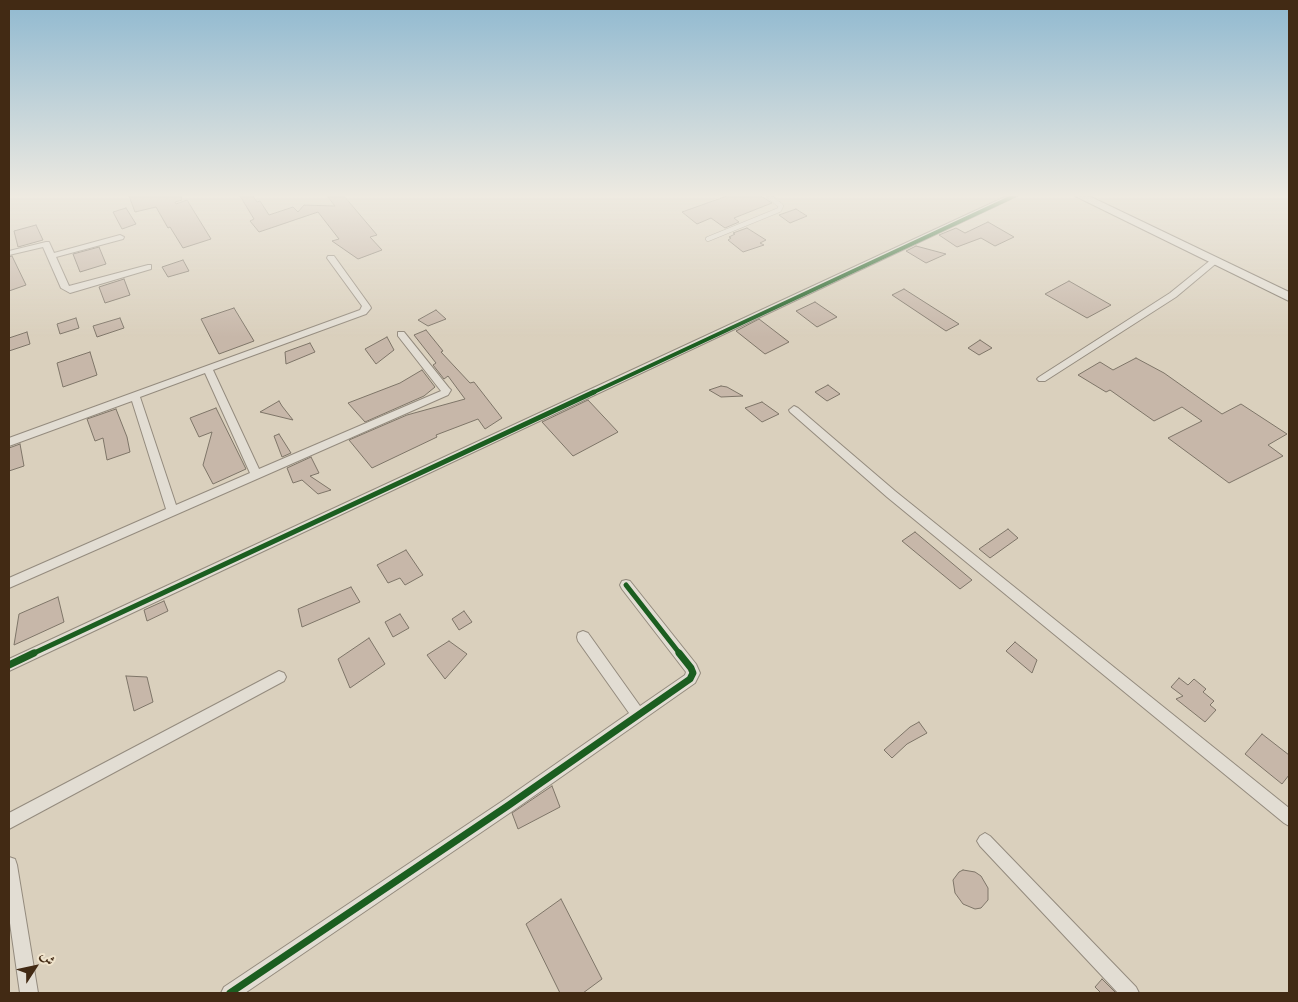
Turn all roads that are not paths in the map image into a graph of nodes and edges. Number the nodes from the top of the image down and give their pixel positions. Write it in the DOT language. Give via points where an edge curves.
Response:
graph roads {
  1 [pos="99,243"];
  2 [pos="914,243"];
  3 [pos="1177,243"];
  4 [pos="9,253"];
  5 [pos="52,256"];
  6 [pos="331,258"];
  7 [pos="1215,261"];
  8 [pos="148,267"];
  9 [pos="1289,297"];
  10 [pos="401,334"];
  11 [pos="208,369"];
  12 [pos="1042,378"];
  13 [pos="135,396"];
  14 [pos="794,410"];
  15 [pos="9,442"];
  16 [pos="256,475"];
  17 [pos="173,512"];
  18 [pos="9,583"];
  19 [pos="626,585"];
  20 [pos="583,637"];
  21 [pos="9,665"];
  22 [pos="279,677"];
  23 [pos="638,715"];
  24 [pos="1289,818"];
  25 [pos="9,821"];
  26 [pos="985,840"];
  27 [pos="9,865"];
  28 [pos="30,993"];
  29 [pos="230,993"];
  30 [pos="1130,993"];
  1 -- 5 [label="street"];
  2 -- 21 [label="street"];
  3 -- 7 [label="main road"];
  4 -- 5 [label="street" via="46,244"];
  5 -- 8 [label="street" via="65,288 70,290"];
  6 -- 11 [label="street" via="366,306 365,311"];
  7 -- 9 [label="main road"];
  7 -- 12 [label="street" via="1174,295"];
  10 -- 16 [label="street" via="446,390 444,394"];
  11 -- 13 [label="street"];
  11 -- 16 [label="street"];
  13 -- 15 [label="street"];
  13 -- 17 [label="street"];
  14 -- 24 [label="street" via="891,494"];
  16 -- 17 [label="street"];
  17 -- 18 [label="street"];
  19 -- 23 [label="street" via="693,673 690,679"];
  20 -- 23 [label="street"];
  22 -- 25 [label="street"];
  23 -- 29 [label="street"];
  26 -- 30 [label="street"];
  27 -- 28 [label="street"];
}
